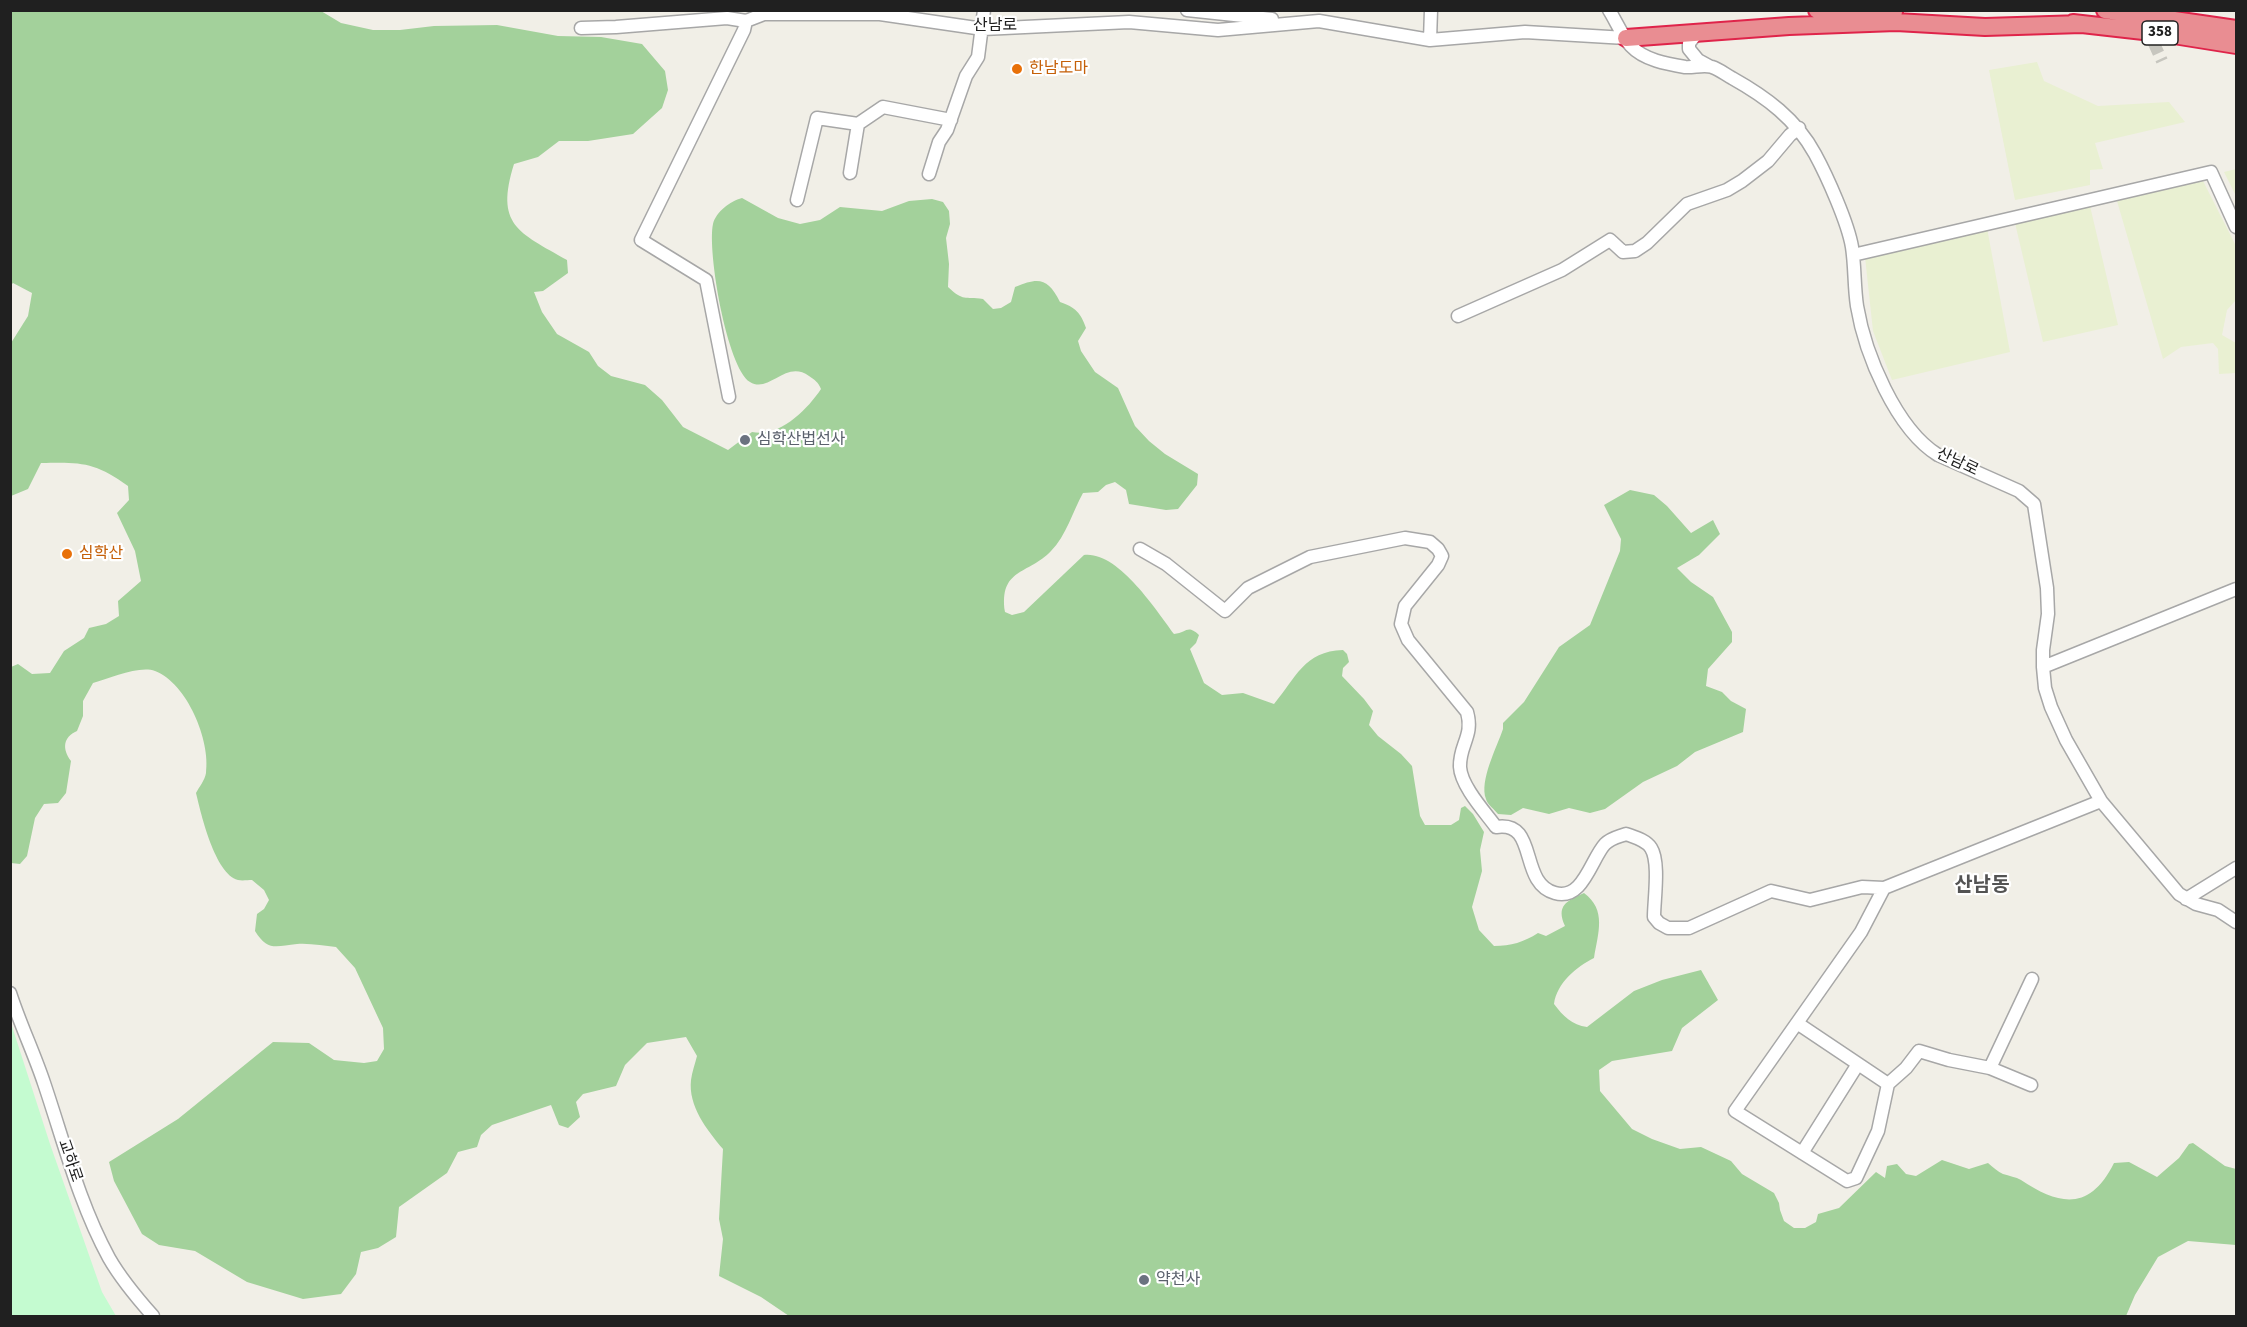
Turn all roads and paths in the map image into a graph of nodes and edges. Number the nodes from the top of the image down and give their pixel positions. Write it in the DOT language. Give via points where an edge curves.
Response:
graph roads {
  1 [pos="1187,10"];
  2 [pos="1431,10"];
  3 [pos="1817,10"];
  4 [pos="2105,10"];
  5 [pos="984,11"];
  6 [pos="1613,16"];
  7 [pos="746,21"];
  8 [pos="1318,21"];
  9 [pos="2082,24"];
  10 [pos="581,28"];
  11 [pos="2236,28"];
  12 [pos="983,29"];
  13 [pos="1698,32"];
  14 [pos="1430,35"];
  15 [pos="1626,38"];
  16 [pos="2236,45"];
  17 [pos="1710,66"];
  18 [pos="951,120"];
  19 [pos="858,124"];
  20 [pos="1798,128"];
  21 [pos="850,173"];
  22 [pos="929,174"];
  23 [pos="797,200"];
  24 [pos="2236,227"];
  25 [pos="1852,255"];
  26 [pos="1458,315"];
  27 [pos="729,398"];
  28 [pos="1140,549"];
  29 [pos="2236,589"];
  30 [pos="2043,667"];
  31 [pos="2101,801"];
  32 [pos="2236,868"];
  33 [pos="1884,888"];
  34 [pos="2186,899"];
  35 [pos="2236,922"];
  36 [pos="2032,979"];
  37 [pos="10,993"];
  38 [pos="1797,1023"];
  39 [pos="1858,1064"];
  40 [pos="1990,1068"];
  41 [pos="1888,1084"];
  42 [pos="2031,1085"];
  43 [pos="1802,1153"];
  44 [pos="153,1317"];
  1 -- 8 [label="street"];
  2 -- 14 [label="street"];
  3 -- 9 [label="highway, 358"];
  4 -- 11 [label="highway, 358"];
  5 -- 12 [label="street"];
  6 -- 15 [label="street"];
  7 -- 10 [label="street, 산남로" via="716,19"];
  7 -- 12 [label="street, 산남로" via="764,14 880,14"];
  7 -- 27 [label="street" via="641,240 706,280"];
  8 -- 12 [label="street, 산남로" via="1218,30 1129,22"];
  8 -- 14 [label="street, 산남로"];
  9 -- 13 [label="highway" via="1984,27 1896,22"];
  9 -- 16 [label="highway, 358"];
  12 -- 18 [label="street" via="978,57 966,76"];
  13 -- 15 [label="highway"];
  13 -- 17 [label="street, 산남로" via="1689,49"];
  14 -- 15 [label="street, 산남로" via="1525,32"];
  15 -- 17 [label="street" via="1644,56 1660,62"];
  17 -- 20 [label="street, 산남로" via="1763,98"];
  18 -- 19 [label="street" via="883,107"];
  18 -- 22 [label="street"];
  19 -- 21 [label="street"];
  19 -- 23 [label="street" via="817,118"];
  20 -- 25 [label="street, 산남로" via="1815,154 1846,224"];
  20 -- 26 [label="street" via="1751,175 1727,190 1687,204 1635,251 1623,252 1610,240 1562,270"];
  24 -- 25 [label="street" via="2211,172"];
  25 -- 30 [label="street, 산남로" via="1857,306 1869,354 1899,413 1918,440 1938,455 2019,491 2034,504 2047,588"];
  28 -- 33 [label="street" via="1166,564 1225,611 1248,588 1310,557 1405,538 1430,542 1442,556 1405,606 1401,624 1408,640 1467,712 1470,724 1460,767 1464,781 1496,827 1508,825 1514,829 1527,848 1537,880 1556,894 1573,890 1607,842 1626,834 1651,847 1655,860 1654,917 1668,928 1689,928 1771,891 1810,900 1862,887"];
  29 -- 30 [label="street"];
  30 -- 31 [label="street, 산남로" via="2051,708"];
  31 -- 33 [label="street"];
  31 -- 34 [label="street, 산남로"];
  32 -- 34 [label="street"];
  33 -- 38 [label="street" via="1862,932"];
  34 -- 35 [label="street, 산남로" via="2218,910"];
  36 -- 40 [label="street"];
  37 -- 44 [label="street, 교하로" via="90,1218 109,1259"];
  38 -- 39 [label="street"];
  38 -- 43 [label="street" via="1735,1111"];
  39 -- 41 [label="street"];
  39 -- 43 [label="street"];
  40 -- 41 [label="street" via="1919,1051"];
  40 -- 42 [label="street"];
  41 -- 43 [label="street" via="1878,1131 1856,1178 1847,1181"];
}
